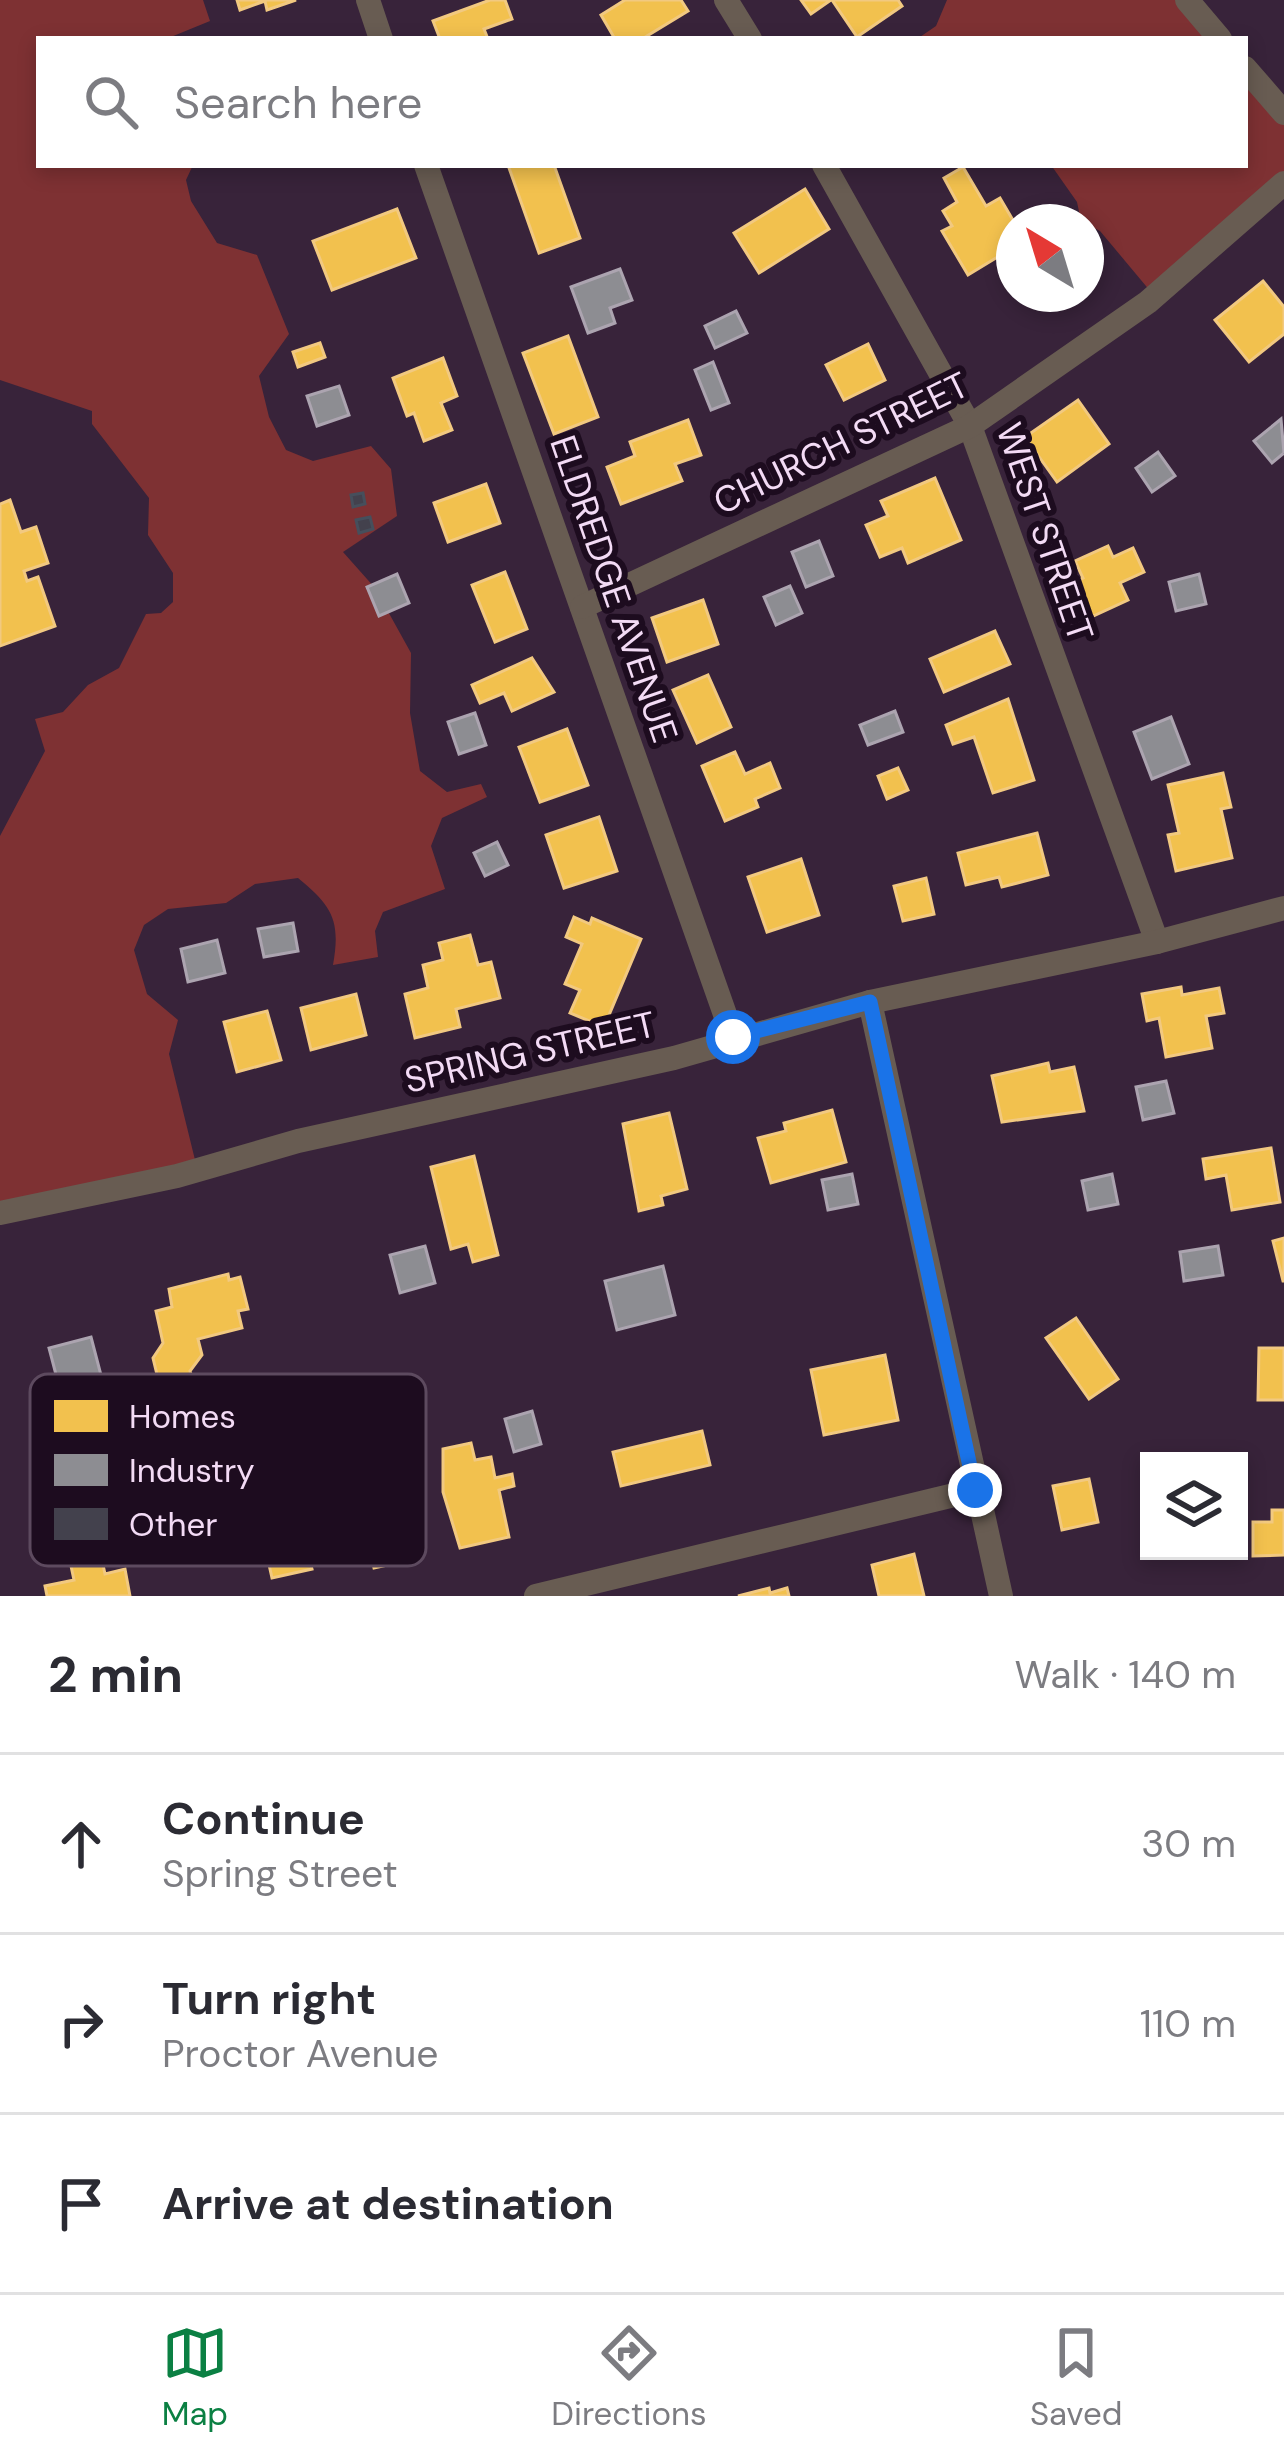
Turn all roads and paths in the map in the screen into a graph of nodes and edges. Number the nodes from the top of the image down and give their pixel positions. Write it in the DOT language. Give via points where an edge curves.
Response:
graph roads {
  1 [pos="368,0"];
  2 [pos="726,0"];
  3 [pos="1187,0"];
  4 [pos="380,36"];
  5 [pos="748,36"];
  6 [pos="1217,36"];
  7 [pos="1248,71"];
  8 [pos="1284,113"];
  9 [pos="427,168"];
  10 [pos="826,168"];
  11 [pos="1280,194"];
  12 [pos="970,426"];
  13 [pos="582,607"];
  14 [pos="1284,908"];
  15 [pos="1157,942"];
  16 [pos="870,1002"];
  17 [pos="733,1037"];
  18 [pos="0,1213"];
  19 [pos="975,1490"];
  20 [pos="536,1596"];
  21 [pos="1001,1596"];
  1 -- 4 [label="street"];
  2 -- 5 [label="street"];
  3 -- 6 [label="street"];
  7 -- 8 [label="street"];
  9 -- 13 [label="street, ELDREDGE AVENUE"];
  10 -- 12 [label="street, WEST STREET"];
  11 -- 12 [label="street, CHURCH STREET" via="1148,302"];
  12 -- 13 [label="street, CHURCH STREET"];
  12 -- 15 [label="street, WEST STREET"];
  13 -- 17 [label="street, ELDREDGE AVENUE"];
  14 -- 15 [label="street, SPRING STREET"];
  15 -- 16 [label="street, SPRING STREET"];
  16 -- 17 [label="street, SPRING STREET"];
  16 -- 19 [label="street"];
  17 -- 18 [label="street, SPRING STREET" via="674,1058"];
  19 -- 20 [label="street"];
  19 -- 21 [label="street"];
}
